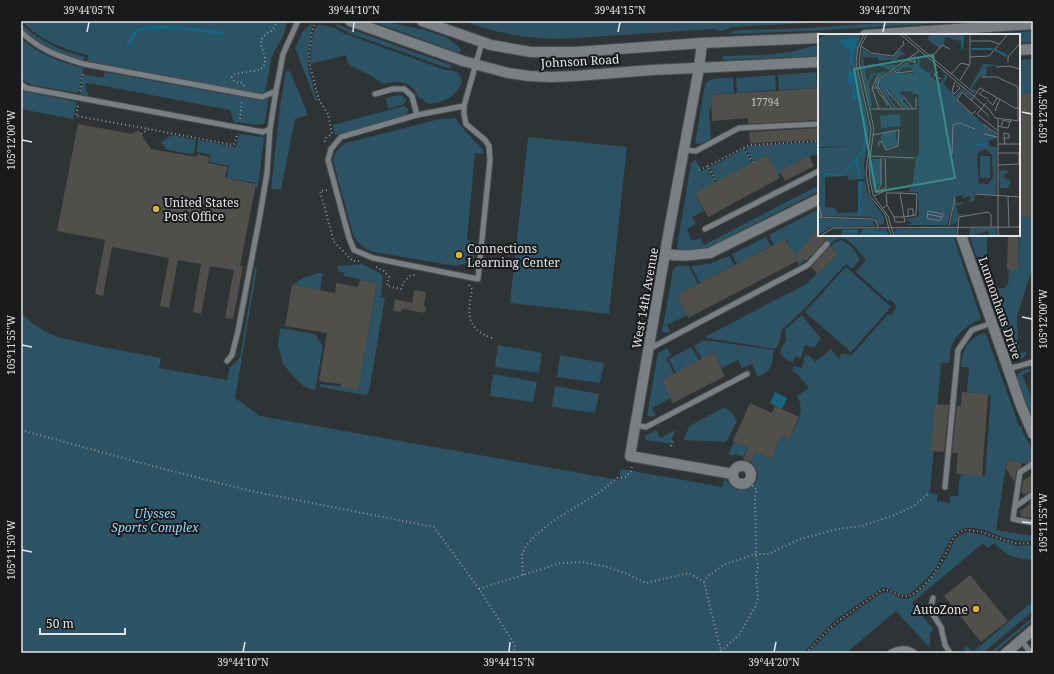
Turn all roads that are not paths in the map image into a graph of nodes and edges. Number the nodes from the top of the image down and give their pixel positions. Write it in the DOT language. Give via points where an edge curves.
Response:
graph roads {
  1 [pos="298,21"];
  2 [pos="350,21"];
  3 [pos="422,21"];
  4 [pos="1033,24"];
  5 [pos="21,32"];
  6 [pos="880,34"];
  7 [pos="818,38"];
  8 [pos="482,42"];
  9 [pos="702,43"];
  10 [pos="1033,49"];
  11 [pos="1020,50"];
  12 [pos="818,62"];
  13 [pos="476,65"];
  14 [pos="699,68"];
  15 [pos="21,84"];
  16 [pos="276,91"];
  17 [pos="375,94"];
  18 [pos="464,106"];
  19 [pos="417,115"];
  20 [pos="818,124"];
  21 [pos="270,128"];
  22 [pos="684,150"];
  23 [pos="818,172"];
  24 [pos="818,199"];
  25 [pos="705,229"];
  26 [pos="961,236"];
  27 [pos="827,244"];
  28 [pos="666,254"];
  29 [pos="992,323"];
  30 [pos="649,349"];
  31 [pos="227,361"];
  32 [pos="1033,362"];
  33 [pos="1008,369"];
  34 [pos="747,374"];
  35 [pos="635,425"];
  36 [pos="1033,434"];
  37 [pos="1033,464"];
  38 [pos="733,474"];
  39 [pos="945,488"];
  40 [pos="1033,494"];
  41 [pos="1015,507"];
  42 [pos="1033,522"];
  43 [pos="933,598"];
  44 [pos="1033,630"];
  45 [pos="1021,640"];
  46 [pos="890,653"];
  47 [pos="915,653"];
  48 [pos="950,653"];
  49 [pos="1006,653"];
  50 [pos="1031,653"];
  1 -- 16 [label="lane" via="283,54"];
  2 -- 13 [label="main road, Johnson Road"];
  3 -- 8 [label="main road, Johnson Road"];
  4 -- 6 [label="main road"];
  5 -- 16 [label="lane" via="46,51 84,64 262,97"];
  7 -- 9 [label="main road, Johnson Road"];
  8 -- 9 [label="main road, Johnson Road" via="531,52"];
  8 -- 13 [label="lane"];
  9 -- 14 [label="main road, West 14th Avenue"];
  10 -- 11 [label="main road"];
  12 -- 14 [label="main road, Johnson Road"];
  13 -- 14 [label="main road, Johnson Road" via="508,73 551,77"];
  13 -- 18 [label="lane"];
  14 -- 22 [label="main road, West 14th Avenue"];
  15 -- 21 [label="lane" via="26,88 238,128 263,132"];
  16 -- 21 [label="lane"];
  17 -- 19 [label="lane" via="404,89 412,96"];
  18 -- 19 [label="lane"];
  18 -- 19 [label="lane" via="466,124 489,146 490,160 478,279 372,258 354,250 349,238 328,160 331,149 341,137"];
  20 -- 22 [label="lane" via="739,128 696,152"];
  21 -- 31 [label="lane" via="267,173 260,214 238,331 232,355"];
  22 -- 28 [label="main road, West 14th Avenue"];
  23 -- 25 [label="lane"];
  24 -- 28 [label="main road" via="710,253 693,256"];
  26 -- 29 [label="main road, Lunnonhaus Drive"];
  27 -- 30 [label="lane" via="808,265"];
  28 -- 30 [label="main road, West 14th Avenue"];
  29 -- 33 [label="main road, Lunnonhaus Drive"];
  29 -- 39 [label="lane" via="972,330 958,350"];
  30 -- 35 [label="main road, West 14th Avenue"];
  32 -- 33 [label="lane"];
  33 -- 36 [label="main road, Lunnonhaus Drive"];
  34 -- 35 [label="lane" via="646,427"];
  35 -- 38 [label="main road, West 14th Avenue" via="630,456"];
  37 -- 41 [label="lane" via="1020,472"];
  38 -- 38 [label="main road, West 14th Avenue" via="736,482 743,484 749,482 752,476 751,470 744,465 738,466"];
  40 -- 41 [label="lane"];
  41 -- 42 [label="lane" via="1013,519"];
  43 -- 48 [label="lane" via="930,610"];
  44 -- 45 [label="main road"];
  45 -- 49 [label="main road"];
  45 -- 50 [label="lane"];
  46 -- 47 [label="lane" via="903,648"];
}
